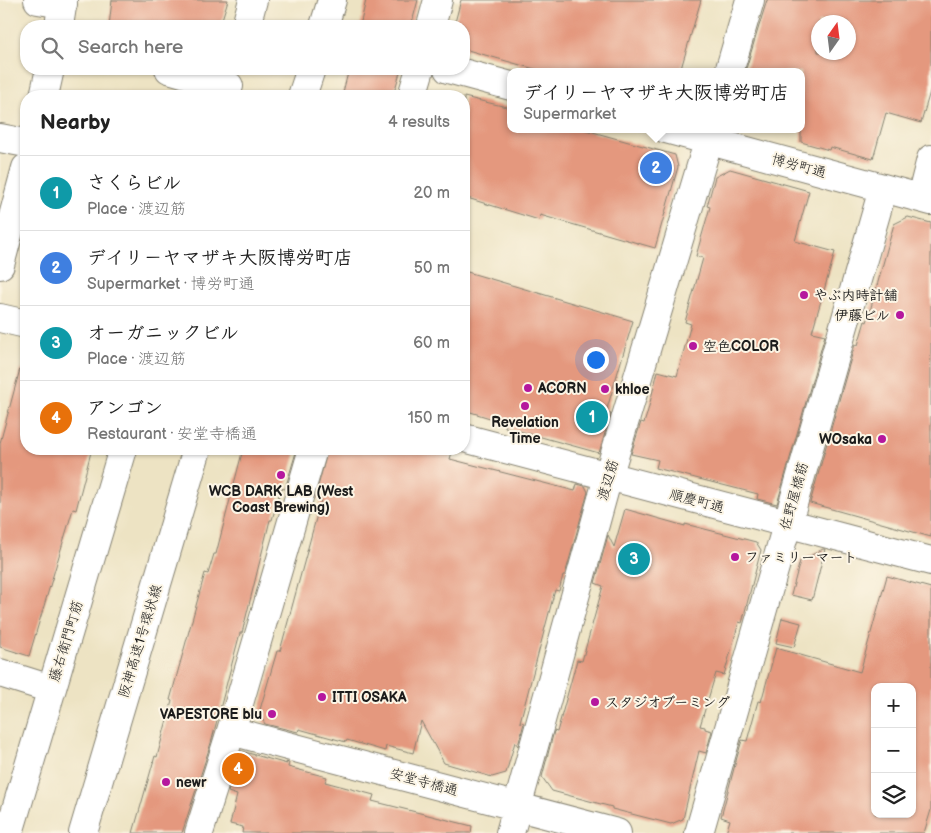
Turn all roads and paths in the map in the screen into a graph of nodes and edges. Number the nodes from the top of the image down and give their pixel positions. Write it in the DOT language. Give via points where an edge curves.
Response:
graph roads {
  1 [pos="253,0"];
  2 [pos="313,0"];
  3 [pos="332,0"];
  4 [pos="438,0"];
  5 [pos="750,0"];
  6 [pos="248,20"];
  7 [pos="308,20"];
  8 [pos="326,20"];
  9 [pos="433,20"];
  10 [pos="730,68"];
  11 [pos="49,75"];
  12 [pos="193,75"];
  13 [pos="297,75"];
  14 [pos="309,75"];
  15 [pos="418,75"];
  16 [pos="470,75"];
  17 [pos="230,84"];
  18 [pos="507,85"];
  19 [pos="45,90"];
  20 [pos="293,90"];
  21 [pos="304,90"];
  22 [pos="414,90"];
  23 [pos="695,133"];
  24 [pos="710,135"];
  25 [pos="0,138"];
  26 [pos="20,142"];
  27 [pos="931,159"];
  28 [pos="883,188"];
  29 [pos="20,190"];
  30 [pos="926,200"];
  31 [pos="0,265"];
  32 [pos="0,318"];
  33 [pos="20,323"];
  34 [pos="470,440"];
  35 [pos="121,455"];
  36 [pos="195,455"];
  37 [pos="311,455"];
  38 [pos="608,477"];
  39 [pos="786,524"];
  40 [pos="931,561"];
  41 [pos="0,674"];
  42 [pos="51,689"];
  43 [pos="231,731"];
  44 [pos="517,807"];
  45 [pos="9,833"];
  46 [pos="83,833"];
  47 [pos="199,833"];
  48 [pos="510,833"];
  49 [pos="617,833"];
  50 [pos="699,833"];
  1 -- 6 [label="main road"];
  2 -- 7 [label="main road"];
  3 -- 8 [label="main road"];
  4 -- 9 [label="main road"];
  5 -- 10 [label="main road"];
  11 -- 19 [label="main road"];
  12 -- 17 [label="main road"];
  13 -- 20 [label="main road"];
  14 -- 21 [label="main road"];
  15 -- 22 [label="main road"];
  16 -- 18 [label="main road"];
  23 -- 24 [label="main road, 博労町通"];
  24 -- 28 [label="main road, 博労町通"];
  24 -- 38 [label="main road, 渡辺筋"];
  25 -- 26 [label="main road"];
  27 -- 30 [label="main road"];
  28 -- 30 [label="main road, 博労町通"];
  28 -- 39 [label="main road, 佐野屋橋筋"];
  29 -- 31 [label="main road"];
  32 -- 33 [label="main road"];
  34 -- 38 [label="main road, 順慶町通"];
  35 -- 42 [label="main road, 藤右衛門町筋"];
  36 -- 46 [label="main road, 阪神高速1号環状線"];
  37 -- 43 [label="main road"];
  38 -- 39 [label="main road, 順慶町通"];
  38 -- 44 [label="main road, 渡辺筋"];
  39 -- 40 [label="main road, 順慶町通"];
  39 -- 50 [label="main road, 佐野屋橋筋"];
  41 -- 42 [label="main road"];
  42 -- 45 [label="main road, 藤右衛門町筋"];
  43 -- 44 [label="main road, 安堂寺橋通"];
  43 -- 47 [label="main road"];
  44 -- 48 [label="main road, 渡辺筋"];
  44 -- 49 [label="main road, 安堂寺橋通"];
}
